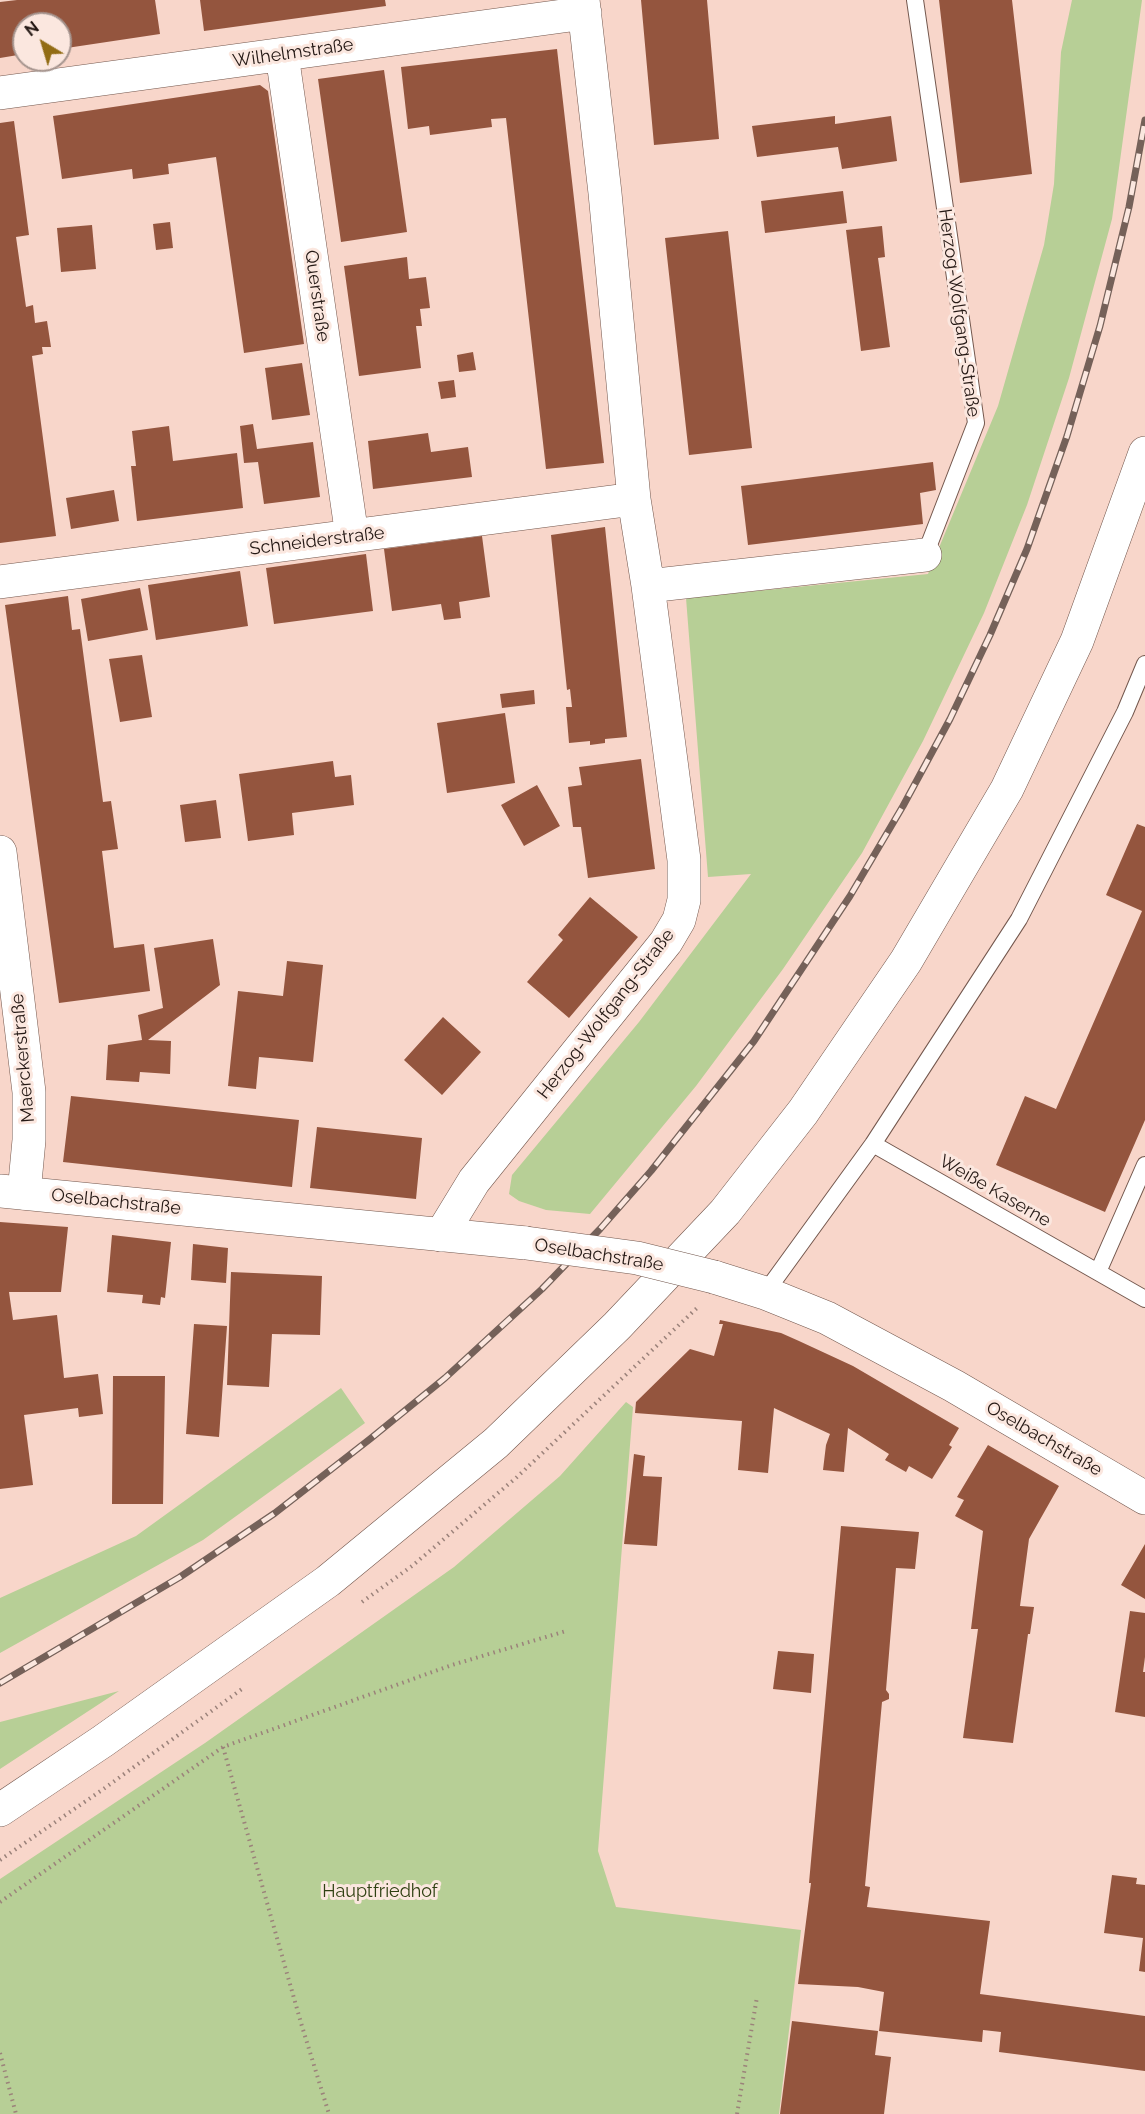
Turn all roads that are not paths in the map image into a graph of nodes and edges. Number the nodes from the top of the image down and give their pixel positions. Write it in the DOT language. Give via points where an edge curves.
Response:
graph roads {
  1 [pos="915,0"];
  2 [pos="584,6"];
  3 [pos="282,55"];
  4 [pos="0,93"];
  5 [pos="1145,453"];
  6 [pos="634,499"];
  7 [pos="352,536"];
  8 [pos="926,555"];
  9 [pos="0,582"];
  10 [pos="648,586"];
  11 [pos="1145,664"];
  12 [pos="0,852"];
  13 [pos="873,1144"];
  14 [pos="1145,1165"];
  15 [pos="12,1192"];
  16 [pos="441,1235"];
  17 [pos="1098,1272"];
  18 [pos="765,1293"];
  19 [pos="1145,1299"];
  20 [pos="1145,1498"];
  21 [pos="0,1810"];
  1 -- 8 [label="lane, Herzog-Wolfgang-Straße" via="976,423"];
  2 -- 3 [label="street, Wilhelmstraße"];
  2 -- 6 [label="street, Herzog-Wolfgang-Straße"];
  3 -- 4 [label="street, Wilhelmstraße"];
  3 -- 7 [label="street, Querstraße"];
  5 -- 21 [label="street" via="1077,641 1007,789 906,961 803,1112 725,1212 617,1326 496,1443 328,1581"];
  6 -- 7 [label="street, Schneiderstraße"];
  6 -- 10 [label="street, Herzog-Wolfgang-Straße"];
  7 -- 9 [label="street, Schneiderstraße"];
  8 -- 10 [label="street, Herzog-Wolfgang-Straße"];
  10 -- 16 [label="street, Herzog-Wolfgang-Straße" via="684,860 684,900 679,920 666,942 474,1181"];
  11 -- 13 [label="lane" via="1125,712 1019,919"];
  12 -- 15 [label="street, Maerckerstraße" via="29,1092 29,1140"];
  13 -- 17 [label="lane, Weiße Kaserne"];
  13 -- 18 [label="lane"];
  14 -- 17 [label="lane"];
  15 -- 16 [label="street, Oselbachstraße"];
  16 -- 18 [label="street, Oselbachstraße, bridge" via="637,1258"];
  17 -- 19 [label="lane, Weiße Kaserne"];
  18 -- 20 [label="street, Oselbachstraße" via="884,1347"];
}
